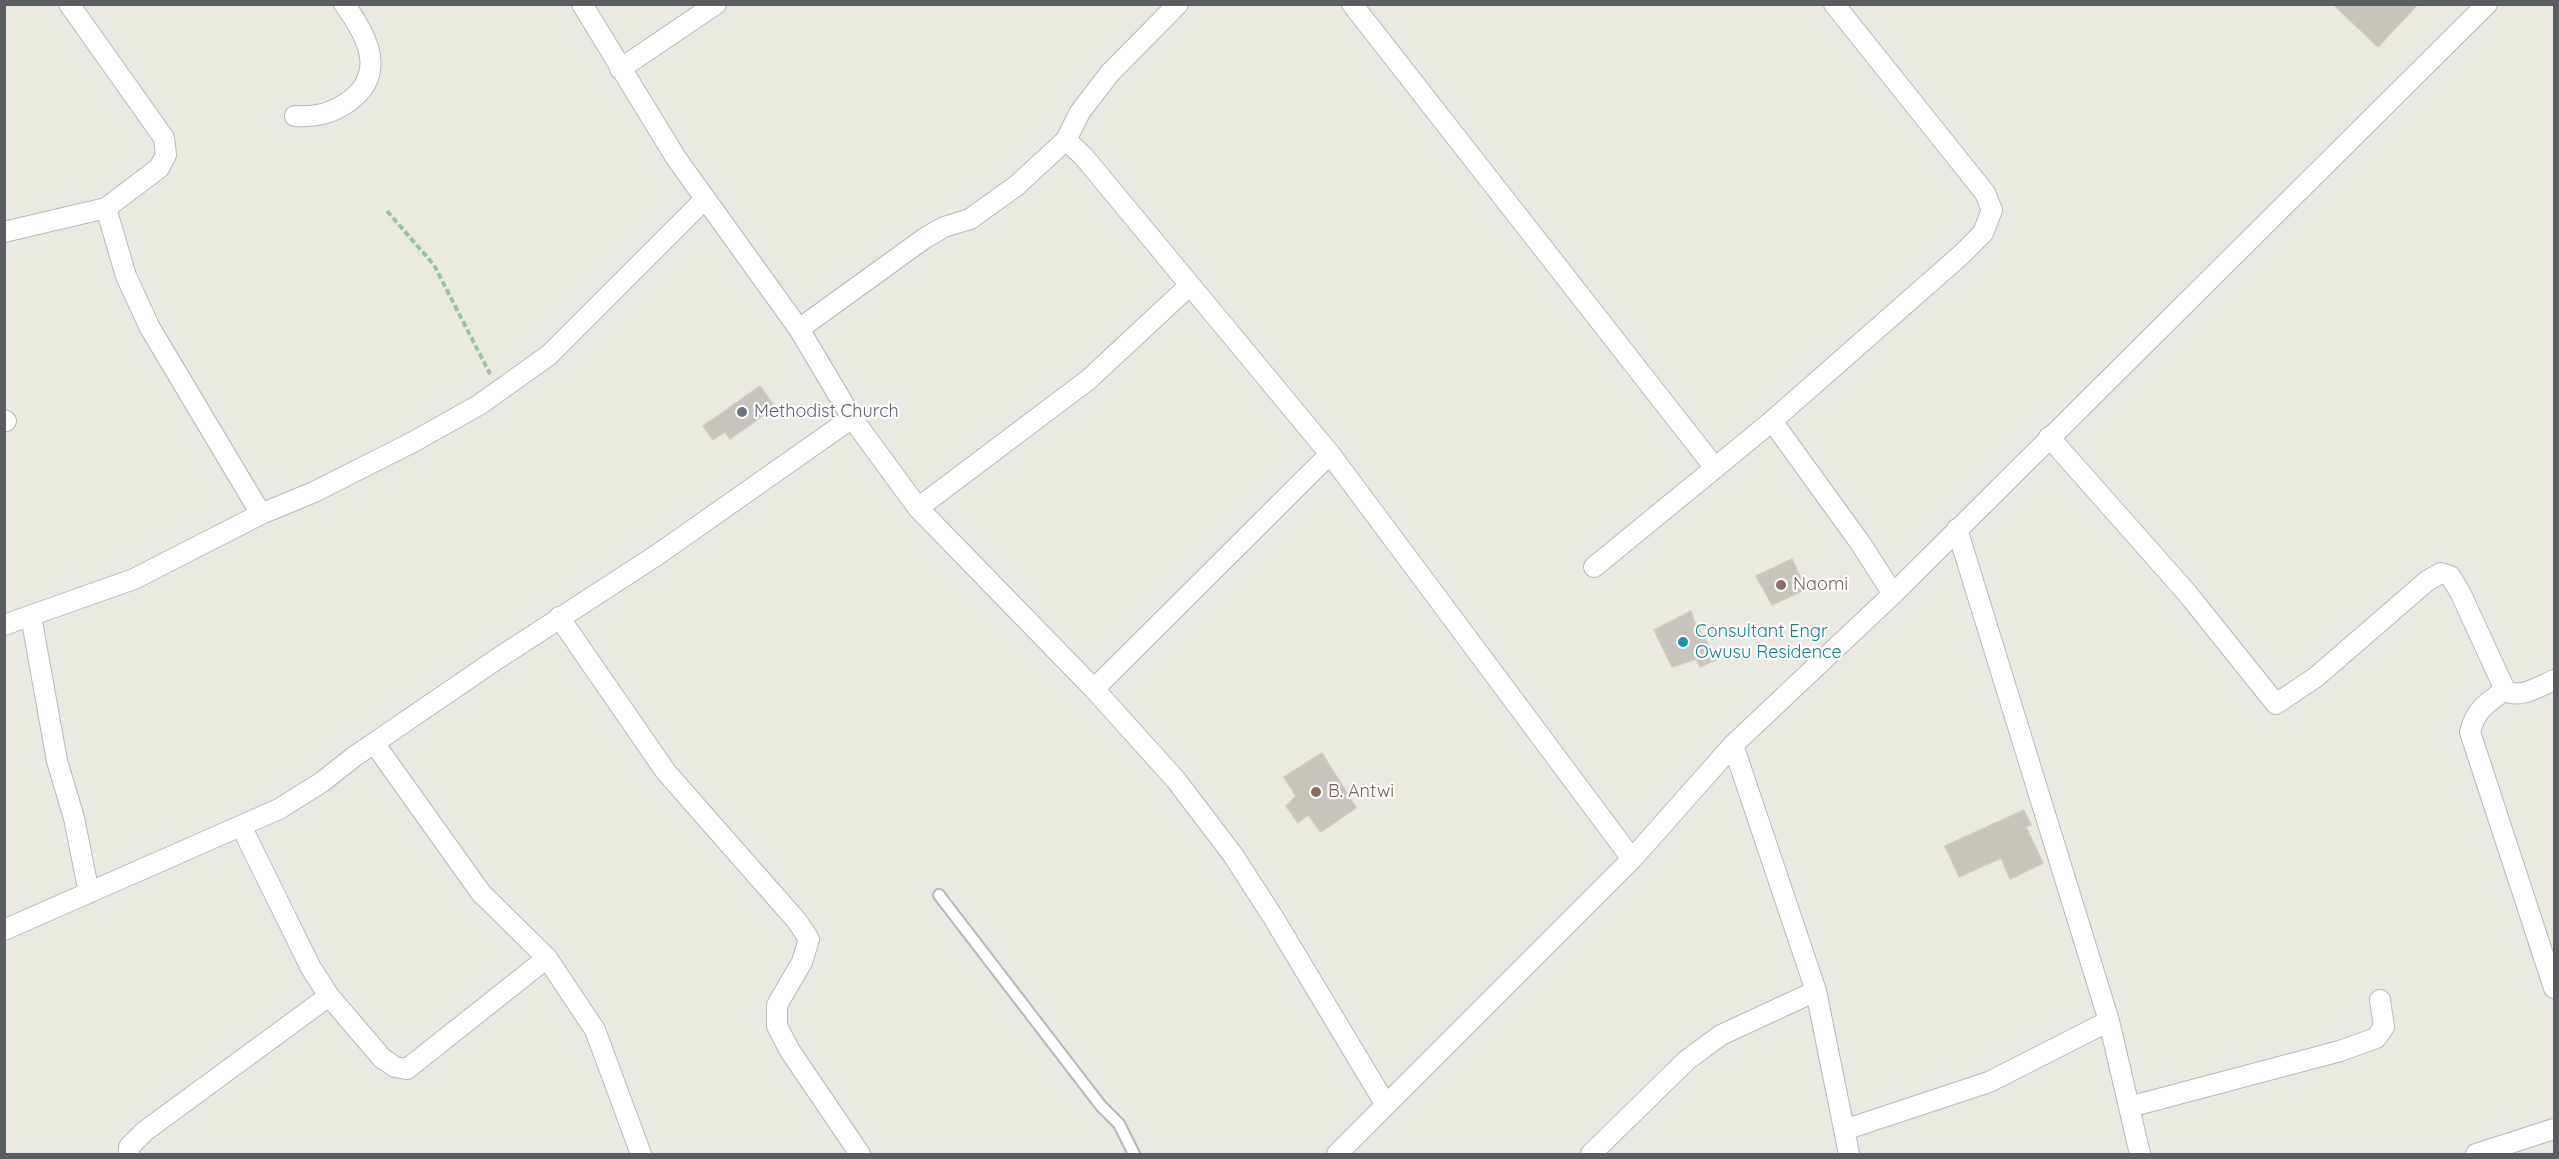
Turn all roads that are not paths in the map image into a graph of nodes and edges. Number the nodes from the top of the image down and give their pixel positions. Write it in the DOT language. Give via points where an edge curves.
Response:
graph roads {
  1 [pos="69,4"];
  2 [pos="344,4"];
  3 [pos="582,4"];
  4 [pos="716,4"];
  5 [pos="1178,4"];
  6 [pos="1352,4"];
  7 [pos="1834,4"];
  8 [pos="2487,4"];
  9 [pos="620,69"];
  10 [pos="295,116"];
  11 [pos="1066,140"];
  12 [pos="704,200"];
  13 [pos="106,208"];
  14 [pos="4,232"];
  15 [pos="1189,286"];
  16 [pos="799,329"];
  17 [pos="852,418"];
  18 [pos="1772,421"];
  19 [pos="2049,437"];
  20 [pos="1330,454"];
  21 [pos="1715,468"];
  22 [pos="918,508"];
  23 [pos="261,514"];
  24 [pos="1957,529"];
  25 [pos="1594,567"];
  26 [pos="1893,594"];
  27 [pos="31,616"];
  28 [pos="559,617"];
  29 [pos="4,625"];
  30 [pos="2554,680"];
  31 [pos="1094,689"];
  32 [pos="2505,690"];
  33 [pos="375,743"];
  34 [pos="1733,745"];
  35 [pos="241,826"];
  36 [pos="1632,859"];
  37 [pos="89,893"];
  38 [pos="939,895"];
  39 [pos="4,930"];
  40 [pos="547,958"];
  41 [pos="2554,988"];
  42 [pos="1816,991"];
  43 [pos="329,996"];
  44 [pos="2380,1000"];
  45 [pos="2109,1021"];
  46 [pos="1386,1105"];
  47 [pos="2129,1107"];
  48 [pos="2554,1129"];
  49 [pos="1844,1130"];
  50 [pos="129,1155"];
  51 [pos="641,1155"];
  52 [pos="860,1155"];
  53 [pos="1134,1155"];
  54 [pos="1336,1155"];
  55 [pos="1591,1155"];
  56 [pos="1849,1155"];
  57 [pos="2140,1155"];
  58 [pos="2476,1155"];
  1 -- 13 [label="street" via="164,138 166,155 159,168"];
  2 -- 10 [label="street" via="362,29 371,58 369,79 361,93 329,112 314,117"];
  3 -- 9 [label="street"];
  4 -- 9 [label="street"];
  5 -- 11 [label="street" via="1110,74 1080,112"];
  6 -- 21 [label="street"];
  7 -- 18 [label="street" via="1984,193 1992,210 1983,233 1961,255"];
  8 -- 19 [label="street"];
  9 -- 12 [label="street"];
  11 -- 15 [label="street"];
  11 -- 16 [label="street" via="1016,186 970,219 925,238"];
  12 -- 16 [label="street"];
  12 -- 23 [label="street" via="549,355 499,391 413,442"];
  13 -- 14 [label="street"];
  13 -- 23 [label="street" via="126,276 150,328"];
  15 -- 20 [label="street"];
  15 -- 22 [label="street" via="1088,380"];
  16 -- 17 [label="street"];
  17 -- 22 [label="street"];
  17 -- 28 [label="street" via="657,555"];
  18 -- 21 [label="street"];
  18 -- 26 [label="street"];
  19 -- 24 [label="street"];
  19 -- 32 [label="street" via="2187,592 2276,704 2316,677 2441,573 2450,576 2460,592"];
  20 -- 31 [label="street"];
  20 -- 36 [label="street"];
  21 -- 25 [label="street"];
  22 -- 31 [label="street"];
  23 -- 27 [label="street" via="134,579"];
  24 -- 26 [label="street"];
  24 -- 45 [label="street"];
  26 -- 34 [label="street"];
  27 -- 29 [label="street"];
  27 -- 37 [label="street" via="57,761 74,818"];
  28 -- 33 [label="street"];
  28 -- 52 [label="street" via="666,772 809,939 802,962 777,1005 777,1026"];
  30 -- 32 [label="street" via="2520,694"];
  31 -- 46 [label="street" via="1176,780 1233,855"];
  32 -- 41 [label="street" via="2481,708 2470,732"];
  33 -- 35 [label="street" via="279,810"];
  33 -- 40 [label="street" via="481,893"];
  34 -- 36 [label="street"];
  34 -- 42 [label="street"];
  35 -- 37 [label="street"];
  35 -- 43 [label="street" via="310,968"];
  36 -- 46 [label="street"];
  37 -- 39 [label="street"];
  38 -- 53 [label="lane" via="1101,1106 1119,1124"];
  40 -- 43 [label="street" via="407,1069 394,1067 382,1058"];
  40 -- 51 [label="street" via="595,1030"];
  42 -- 49 [label="street"];
  42 -- 55 [label="street" via="1721,1035 1687,1060"];
  43 -- 50 [label="street" via="145,1131 129,1147"];
  44 -- 47 [label="street" via="2384,1027 2376,1038 2340,1052"];
  45 -- 47 [label="street"];
  45 -- 49 [label="street" via="1989,1082"];
  46 -- 54 [label="street"];
  47 -- 57 [label="street"];
  48 -- 58 [label="street"];
  49 -- 56 [label="street"];
}
